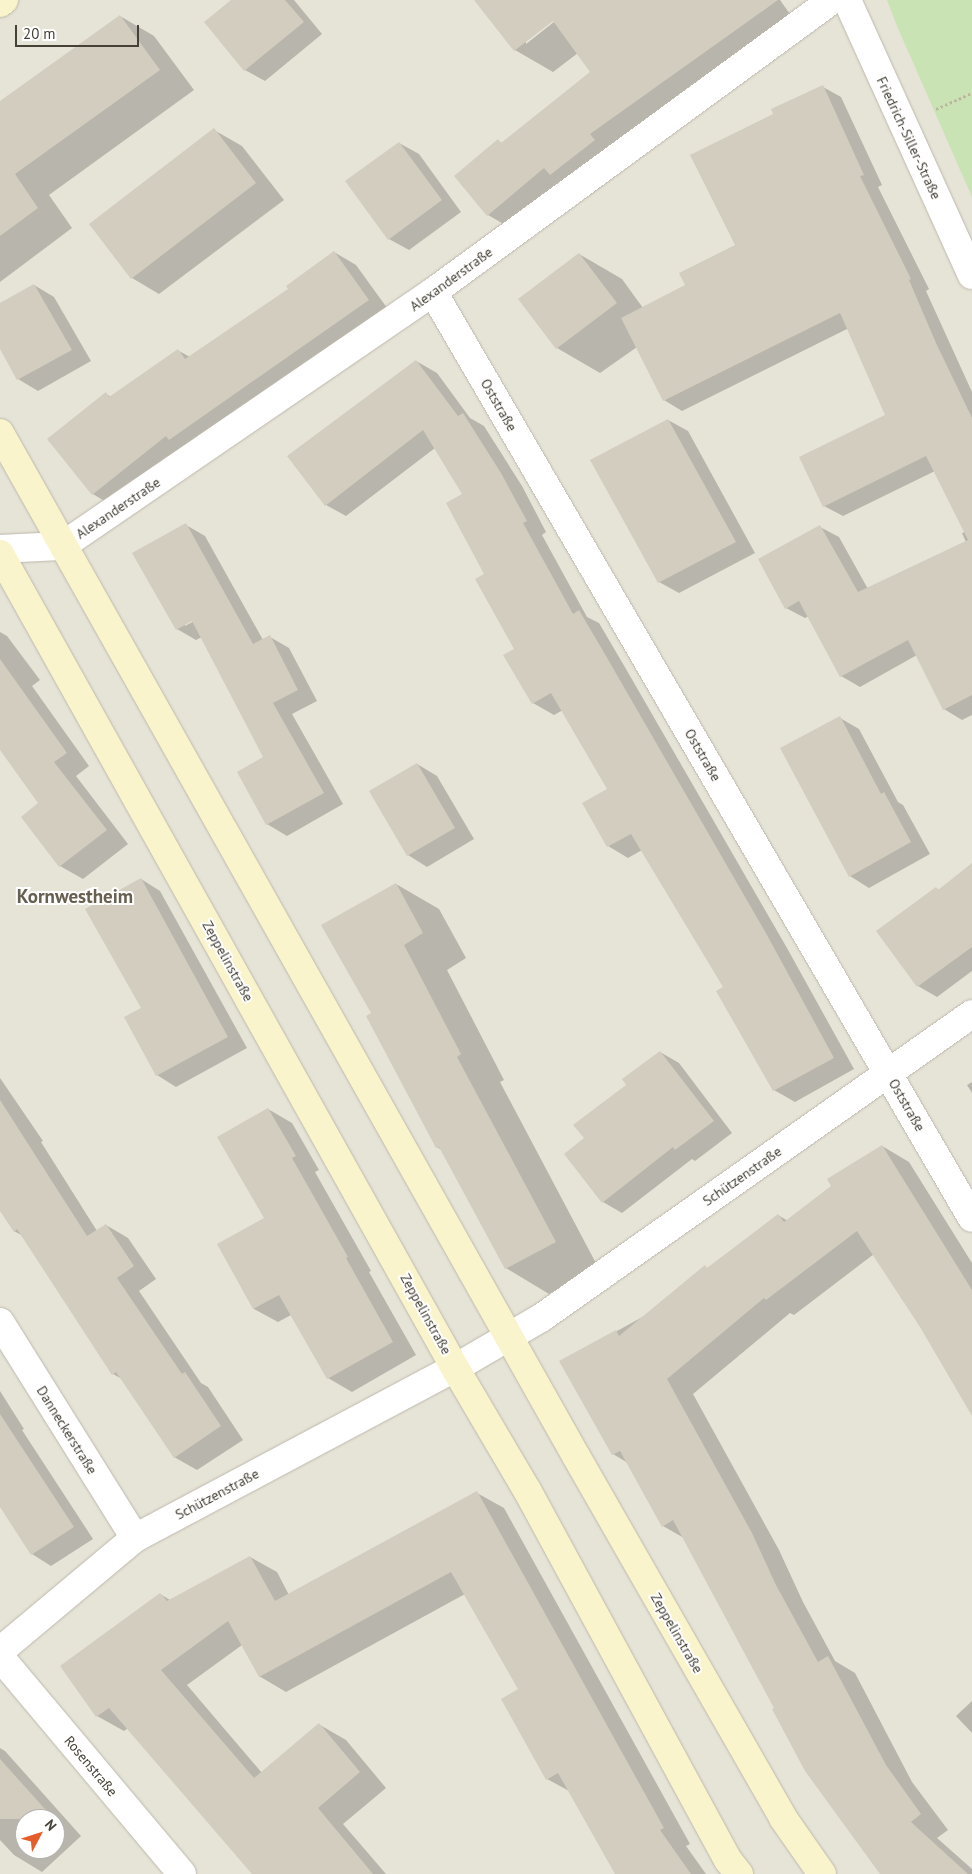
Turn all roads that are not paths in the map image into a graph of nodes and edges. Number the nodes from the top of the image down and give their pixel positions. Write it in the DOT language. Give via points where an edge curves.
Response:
graph roads {
  1 [pos="4,0"];
  2 [pos="832,0"];
  3 [pos="846,0"];
  4 [pos="0,3"];
  5 [pos="972,275"];
  6 [pos="433,292"];
  7 [pos="0,433"];
  8 [pos="62,546"];
  9 [pos="0,549"];
  10 [pos="0,554"];
  11 [pos="972,1014"];
  12 [pos="888,1073"];
  13 [pos="972,1218"];
  14 [pos="0,1322"];
  15 [pos="510,1336"];
  16 [pos="456,1368"];
  17 [pos="134,1538"];
  18 [pos="0,1651"];
  19 [pos="0,1657"];
  20 [pos="182,1874"];
  21 [pos="739,1874"];
  22 [pos="822,1874"];
  1 -- 4 [label="street"];
  2 -- 6 [label="street, Alexanderstraße"];
  3 -- 5 [label="street, Friedrich-Siller-Straße"];
  6 -- 8 [label="street, Alexanderstraße"];
  6 -- 12 [label="street, Oststraße"];
  7 -- 8 [label="street, Zeppelinstraße"];
  8 -- 9 [label="street"];
  8 -- 15 [label="street, Zeppelinstraße"];
  10 -- 16 [label="street, Zeppelinstraße"];
  11 -- 12 [label="street, Schützenstraße"];
  12 -- 13 [label="street, Oststraße"];
  12 -- 15 [label="street, Schützenstraße" via="541,1318"];
  14 -- 17 [label="street, Danneckerstraße"];
  15 -- 16 [label="street, Zeppelinstraße"];
  15 -- 22 [label="street, Zeppelinstraße" via="783,1818"];
  16 -- 17 [label="street, Schützenstraße"];
  16 -- 21 [label="street, Zeppelinstraße" via="527,1490 723,1852"];
  17 -- 18 [label="street, Schützenstraße"];
  19 -- 20 [label="street, Rosenstraße"];
}
